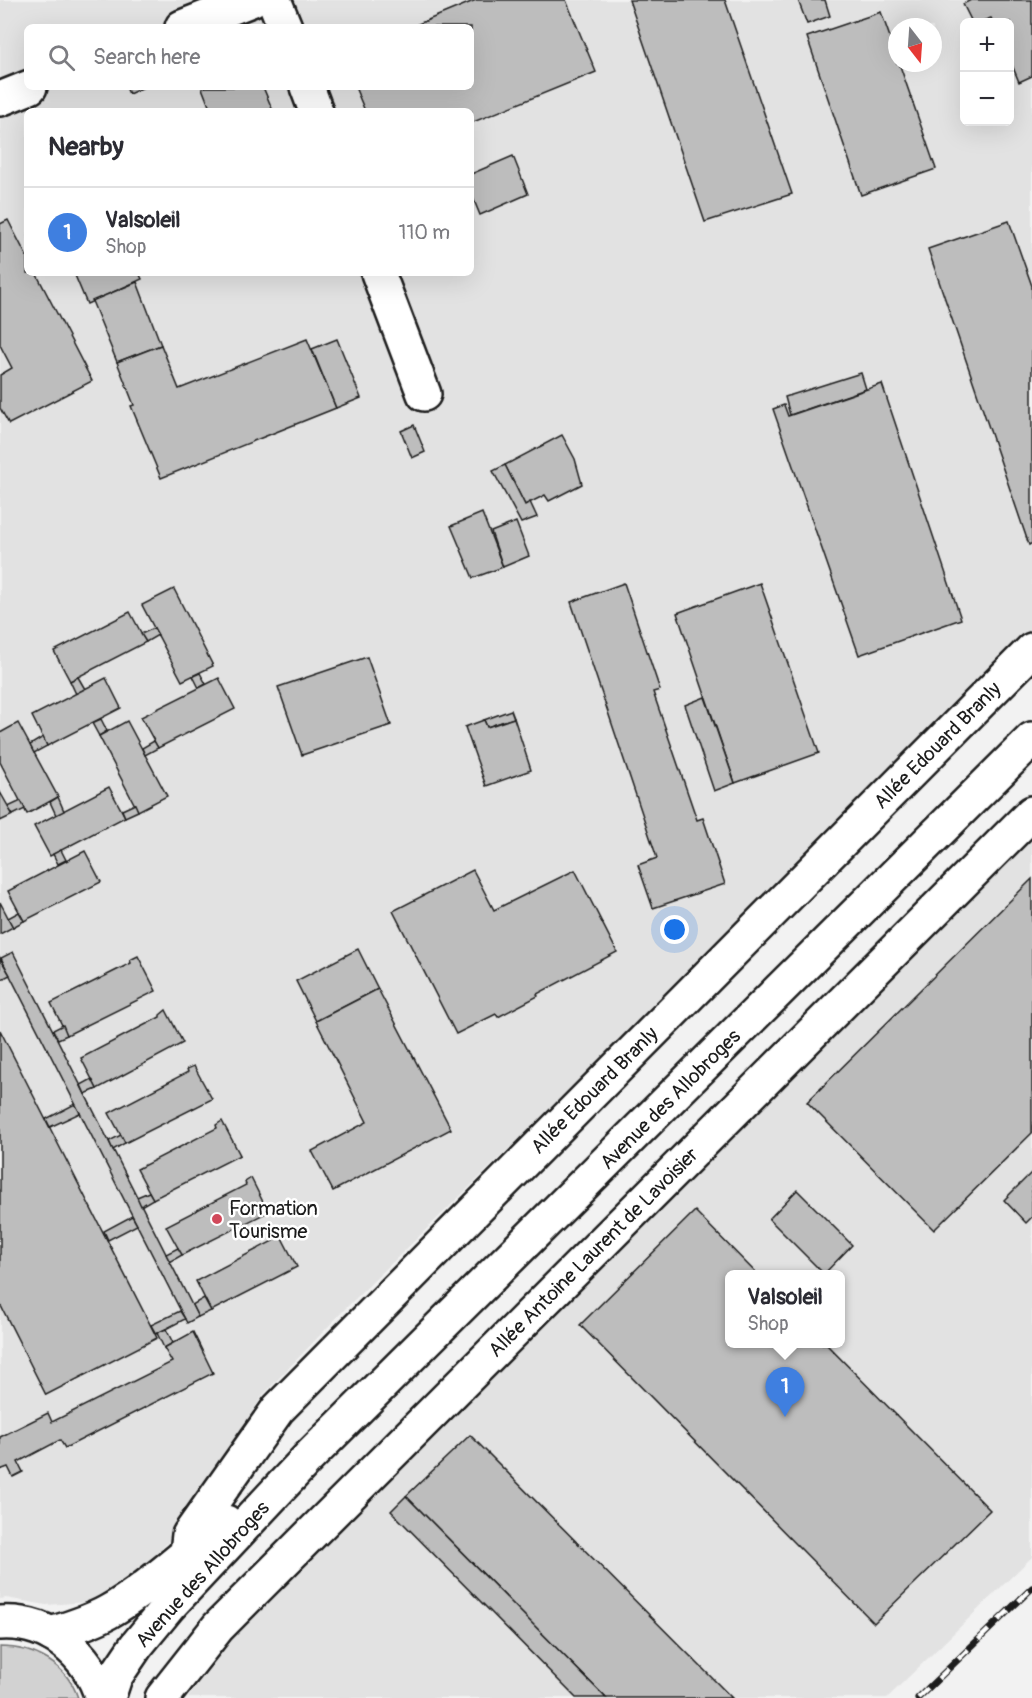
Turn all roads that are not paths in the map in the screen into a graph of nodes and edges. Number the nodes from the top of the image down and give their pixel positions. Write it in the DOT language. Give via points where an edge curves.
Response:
graph roads {
  1 [pos="251,0"];
  2 [pos="274,0"];
  3 [pos="190,24"];
  4 [pos="284,24"];
  5 [pos="24,89"];
  6 [pos="308,90"];
  7 [pos="0,99"];
  8 [pos="315,108"];
  9 [pos="379,276"];
  10 [pos="424,394"];
  11 [pos="1032,650"];
  12 [pos="1032,739"];
  13 [pos="1032,813"];
  14 [pos="308,1458"];
  15 [pos="187,1552"];
  16 [pos="0,1623"];
  17 [pos="51,1634"];
  18 [pos="102,1698"];
  19 [pos="108,1698"];
  20 [pos="162,1698"];
  1 -- 3 [label="street"];
  2 -- 4 [label="street"];
  5 -- 7 [label="street"];
  6 -- 8 [label="street"];
  9 -- 10 [label="street"];
  11 -- 15 [label="street, Allée Edouard Branly" via="278,1409 189,1534"];
  12 -- 14 [label="street, Avenue des Allobroges"];
  13 -- 20 [label="street, Allée Antoine Laurent de Lavoisier" via="218,1627"];
  14 -- 15 [label="street, Avenue des Allobroges"];
  14 -- 19 [label="street, Avenue des Allobroges" via="169,1606 115,1677"];
  15 -- 17 [label="street, Avenue des Allobroges" via="108,1612"];
  16 -- 17 [label="street" via="30,1626"];
  17 -- 18 [label="street" via="86,1664"];
}
